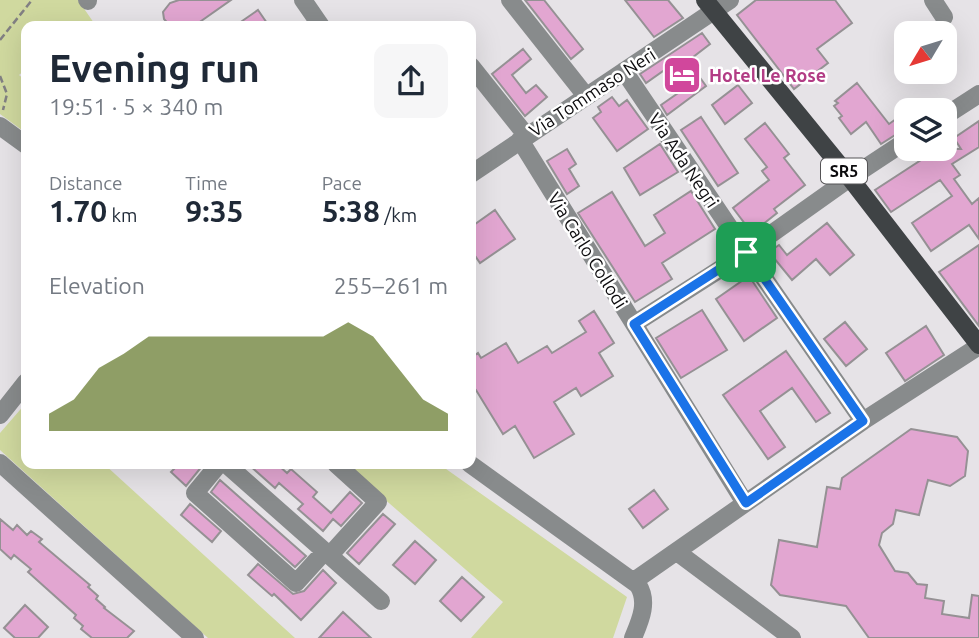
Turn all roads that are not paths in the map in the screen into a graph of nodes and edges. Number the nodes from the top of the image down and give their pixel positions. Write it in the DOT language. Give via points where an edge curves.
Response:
graph roads {
  1 [pos="303,0"];
  2 [pos="510,0"];
  3 [pos="730,0"];
  4 [pos="933,0"];
  5 [pos="710,6"];
  6 [pos="944,17"];
  7 [pos="318,21"];
  8 [pos="624,71"];
  9 [pos="476,73"];
  10 [pos="979,94"];
  11 [pos="586,96"];
  12 [pos="957,108"];
  13 [pos="1,127"];
  14 [pos="523,137"];
  15 [pos="21,141"];
  16 [pos="894,149"];
  17 [pos="476,170"];
  18 [pos="850,178"];
  19 [pos="746,252"];
  20 [pos="634,324"];
  21 [pos="979,345"];
  22 [pos="21,388"];
  23 [pos="0,415"];
  24 [pos="863,421"];
  25 [pos="0,463"];
  26 [pos="476,468"];
  27 [pos="215,469"];
  28 [pos="232,469"];
  29 [pos="342,469"];
  30 [pos="746,503"];
  31 [pos="327,553"];
  32 [pos="670,557"];
  33 [pos="634,581"];
  34 [pos="381,601"];
  35 [pos="640,618"];
  36 [pos="195,638"];
  37 [pos="633,638"];
  38 [pos="792,638"];
  1 -- 7 [label="street"];
  2 -- 11 [label="street"];
  3 -- 5 [label="street, Via Tommaso Neri"];
  4 -- 6 [label="street"];
  5 -- 8 [label="street, Via Tommaso Neri"];
  5 -- 18 [label="main road, SR5"];
  8 -- 11 [label="street, Via Tommaso Neri"];
  8 -- 19 [label="street, Via Ada Negri"];
  9 -- 14 [label="street, Via Carlo Collodi"];
  10 -- 12 [label="street"];
  11 -- 14 [label="street, Via Tommaso Neri"];
  13 -- 15 [label="street"];
  14 -- 17 [label="street, Via Tommaso Neri"];
  14 -- 20 [label="street, Via Carlo Collodi"];
  16 -- 18 [label="street"];
  18 -- 19 [label="street"];
  18 -- 21 [label="main road, SR5"];
  19 -- 20 [label="street"];
  19 -- 24 [label="street, Via Ada Negri"];
  20 -- 30 [label="street, Via Carlo Collodi"];
  21 -- 24 [label="street"];
  22 -- 23 [label="street"];
  24 -- 30 [label="street"];
  25 -- 36 [label="street"];
  26 -- 33 [label="street"];
  27 -- 31 [label="street" via="195,492 296,583"];
  28 -- 31 [label="street"];
  29 -- 31 [label="street" via="378,502"];
  30 -- 32 [label="street"];
  31 -- 34 [label="street"];
  32 -- 33 [label="street"];
  32 -- 35 [label="street"];
  32 -- 38 [label="street"];
  33 -- 35 [label="street" via="643,595"];
  35 -- 37 [label="street"];
}
